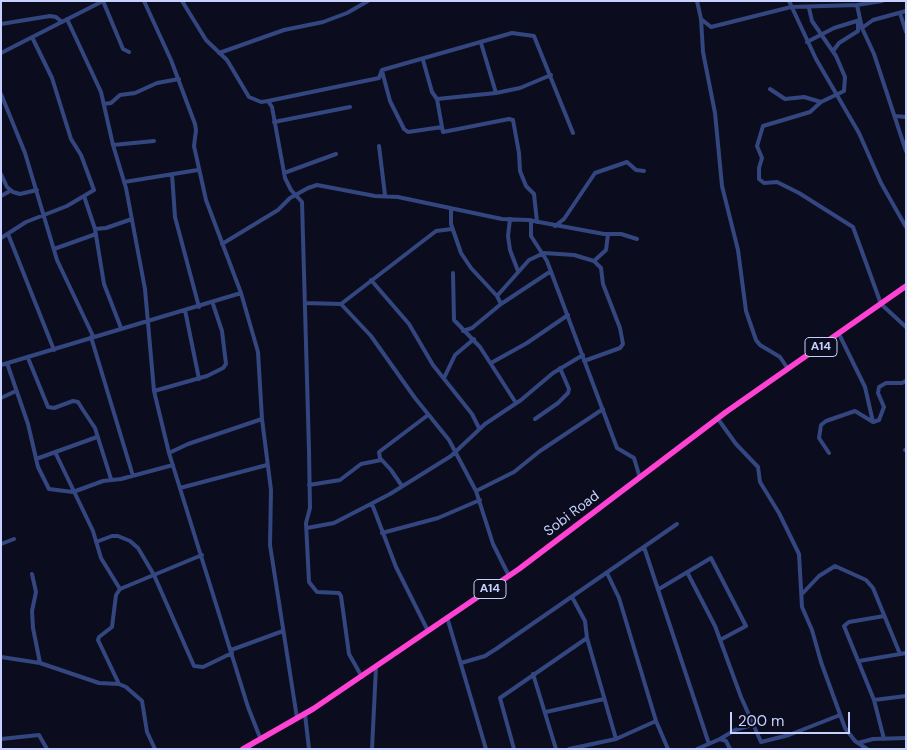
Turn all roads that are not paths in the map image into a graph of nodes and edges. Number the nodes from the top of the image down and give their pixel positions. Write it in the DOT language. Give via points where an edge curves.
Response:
graph roads {
  1 [pos="103,1"];
  2 [pos="144,1"];
  3 [pos="182,1"];
  4 [pos="368,1"];
  5 [pos="697,1"];
  6 [pos="789,1"];
  7 [pos="882,1"];
  8 [pos="857,5"];
  9 [pos="791,7"];
  10 [pos="808,8"];
  11 [pos="906,11"];
  12 [pos="900,13"];
  13 [pos="701,19"];
  14 [pos="67,20"];
  15 [pos="859,20"];
  16 [pos="62,22"];
  17 [pos="1,24"];
  18 [pos="862,28"];
  19 [pos="906,32"];
  20 [pos="821,35"];
  21 [pos="32,36"];
  22 [pos="807,42"];
  23 [pos="482,43"];
  24 [pos="232,50"];
  25 [pos="833,51"];
  26 [pos="129,52"];
  27 [pos="1,53"];
  28 [pos="219,53"];
  29 [pos="227,60"];
  30 [pos="423,60"];
  31 [pos="382,70"];
  32 [pos="551,75"];
  33 [pos="178,79"];
  34 [pos="770,89"];
  35 [pos="496,93"];
  36 [pos="1,94"];
  37 [pos="838,95"];
  38 [pos="278,99"];
  39 [pos="437,99"];
  40 [pos="268,101"];
  41 [pos="821,102"];
  42 [pos="3,103"];
  43 [pos="104,104"];
  44 [pos="272,107"];
  45 [pos="350,107"];
  46 [pos="895,116"];
  47 [pos="906,117"];
  48 [pos="274,122"];
  49 [pos="442,127"];
  50 [pos="573,133"];
  51 [pos="154,141"];
  52 [pos="113,145"];
  53 [pos="379,146"];
  54 [pos="906,151"];
  55 [pos="336,154"];
  56 [pos="198,170"];
  57 [pos="644,171"];
  58 [pos="284,173"];
  59 [pos="1,174"];
  60 [pos="172,174"];
  61 [pos="124,182"];
  62 [pos="36,190"];
  63 [pos="291,190"];
  64 [pos="11,191"];
  65 [pos="297,195"];
  66 [pos="1,196"];
  67 [pos="84,196"];
  68 [pos="385,196"];
  69 [pos="290,198"];
  70 [pos="451,208"];
  71 [pos="45,214"];
  72 [pos="132,219"];
  73 [pos="510,219"];
  74 [pos="531,220"];
  75 [pos="537,222"];
  76 [pos="555,226"];
  77 [pos="906,227"];
  78 [pos="452,229"];
  79 [pos="95,232"];
  80 [pos="8,234"];
  81 [pos="608,234"];
  82 [pos="1,238"];
  83 [pos="637,239"];
  84 [pos="222,244"];
  85 [pos="54,249"];
  86 [pos="544,253"];
  87 [pos="594,261"];
  88 [pos="518,271"];
  89 [pos="551,271"];
  90 [pos="453,273"];
  91 [pos="371,280"];
  92 [pos="906,286"];
  93 [pos="241,294"];
  94 [pos="497,296"];
  95 [pos="305,303"];
  96 [pos="213,304"];
  97 [pos="341,304"];
  98 [pos="501,304"];
  99 [pos="881,304"];
  100 [pos="199,307"];
  101 [pos="185,310"];
  102 [pos="568,315"];
  103 [pos="146,322"];
  104 [pos="906,327"];
  105 [pos="121,328"];
  106 [pos="470,330"];
  107 [pos="463,331"];
  108 [pos="839,334"];
  109 [pos="92,337"];
  110 [pos="472,338"];
  111 [pos="54,350"];
  112 [pos="583,355"];
  113 [pos="28,358"];
  114 [pos="499,360"];
  115 [pos="584,361"];
  116 [pos="492,363"];
  117 [pos="7,364"];
  118 [pos="1,366"];
  119 [pos="560,368"];
  120 [pos="496,370"];
  121 [pos="788,370"];
  122 [pos="444,378"];
  123 [pos="199,379"];
  124 [pos="906,381"];
  125 [pos="154,391"];
  126 [pos="16,392"];
  127 [pos="1,398"];
  128 [pos="516,403"];
  129 [pos="602,409"];
  130 [pos="428,415"];
  131 [pos="262,419"];
  132 [pos="535,419"];
  133 [pos="718,419"];
  134 [pos="873,422"];
  135 [pos="479,428"];
  136 [pos="97,437"];
  137 [pos="454,451"];
  138 [pos="169,453"];
  139 [pos="829,453"];
  140 [pos="56,454"];
  141 [pos="36,460"];
  142 [pos="381,460"];
  143 [pos="173,465"];
  144 [pos="267,465"];
  145 [pos="133,476"];
  146 [pos="640,478"];
  147 [pos="111,479"];
  148 [pos="309,486"];
  149 [pos="402,486"];
  150 [pos="180,488"];
  151 [pos="476,491"];
  152 [pos="73,492"];
  153 [pos="480,500"];
  154 [pos="372,504"];
  155 [pos="677,524"];
  156 [pos="306,528"];
  157 [pos="382,532"];
  158 [pos="14,539"];
  159 [pos="96,542"];
  160 [pos="1,544"];
  161 [pos="644,547"];
  162 [pos="202,555"];
  163 [pos="607,572"];
  164 [pos="688,572"];
  165 [pos="32,574"];
  166 [pos="154,575"];
  167 [pos="509,576"];
  168 [pos="120,589"];
  169 [pos="659,589"];
  170 [pos="802,594"];
  171 [pos="572,597"];
  172 [pos="884,616"];
  173 [pos="447,617"];
  174 [pos="283,631"];
  175 [pos="428,631"];
  176 [pos="587,638"];
  177 [pos="720,640"];
  178 [pos="232,652"];
  179 [pos="906,653"];
  180 [pos="900,654"];
  181 [pos="1,657"];
  182 [pos="859,661"];
  183 [pos="40,663"];
  184 [pos="461,663"];
  185 [pos="376,667"];
  186 [pos="533,674"];
  187 [pos="362,677"];
  188 [pos="119,684"];
  189 [pos="906,696"];
  190 [pos="604,700"];
  191 [pos="874,700"];
  192 [pos="546,712"];
  193 [pos="305,714"];
  194 [pos="840,715"];
  195 [pos="297,718"];
  196 [pos="656,721"];
  197 [pos="752,724"];
  198 [pos="1,738"];
  199 [pos="906,738"];
  200 [pos="616,739"];
  201 [pos="720,739"];
  202 [pos="884,739"];
  203 [pos="261,740"];
  204 [pos="858,743"];
  205 [pos="709,744"];
  206 [pos="47,749"];
  207 [pos="155,749"];
  208 [pos="243,749"];
  209 [pos="309,749"];
  210 [pos="372,749"];
  211 [pos="486,749"];
  212 [pos="514,749"];
  213 [pos="556,749"];
  214 [pos="569,749"];
  215 [pos="668,749"];
  216 [pos="697,749"];
  217 [pos="730,749"];
  218 [pos="866,749"];
  1 -- 14 [label="street"];
  1 -- 26 [label="street" via="124,51"];
  2 -- 33 [label="street"];
  3 -- 28 [label="street" via="206,40"];
  4 -- 24 [label="street" via="323,22 284,30"];
  5 -- 13 [label="street"];
  6 -- 9 [label="street"];
  7 -- 8 [label="street"];
  8 -- 10 [label="street"];
  8 -- 15 [label="street"];
  9 -- 10 [label="street"];
  9 -- 13 [label="street" via="710,27"];
  9 -- 22 [label="street"];
  10 -- 20 [label="street"];
  11 -- 12 [label="street"];
  12 -- 18 [label="street" via="874,20"];
  12 -- 19 [label="street"];
  13 -- 121 [label="street" via="722,186 738,250 746,311 756,340 780,357"];
  14 -- 16 [label="street"];
  14 -- 43 [label="street" via="96,79"];
  15 -- 18 [label="street"];
  15 -- 20 [label="street"];
  15 -- 25 [label="street" via="858,31"];
  16 -- 17 [label="street" via="50,16"];
  16 -- 21 [label="street"];
  18 -- 46 [label="street"];
  20 -- 22 [label="street"];
  20 -- 25 [label="street"];
  21 -- 27 [label="street"];
  21 -- 67 [label="street" via="52,78 71,139 94,188"];
  22 -- 37 [label="street"];
  23 -- 30 [label="street"];
  23 -- 32 [label="street" via="512,33 534,36"];
  23 -- 35 [label="street"];
  24 -- 28 [label="street"];
  24 -- 29 [label="street"];
  25 -- 37 [label="street" via="846,82"];
  28 -- 29 [label="street"];
  29 -- 40 [label="street" via="249,97"];
  30 -- 31 [label="street"];
  30 -- 39 [label="street"];
  31 -- 38 [label="street" via="379,78"];
  31 -- 49 [label="street" via="390,101 404,129 414,133"];
  32 -- 35 [label="street" via="520,88"];
  32 -- 50 [label="street"];
  33 -- 43 [label="street" via="120,95 111,103"];
  33 -- 56 [label="street" via="196,130 194,141"];
  34 -- 41 [label="street" via="786,99 804,97"];
  35 -- 39 [label="street"];
  36 -- 42 [label="street"];
  37 -- 41 [label="street"];
  37 -- 77 [label="street"];
  38 -- 40 [label="street"];
  38 -- 44 [label="street"];
  39 -- 49 [label="street"];
  40 -- 44 [label="street"];
  41 -- 99 [label="street" via="810,112 763,126 756,146 762,158 759,179 764,183 777,182 799,193 853,227"];
  42 -- 62 [label="street" via="25,153"];
  43 -- 52 [label="street"];
  44 -- 48 [label="street"];
  45 -- 48 [label="street"];
  46 -- 47 [label="street"];
  46 -- 54 [label="street"];
  48 -- 58 [label="street"];
  49 -- 75 [label="street" via="443,132 513,120 520,170 526,186 534,194"];
  51 -- 52 [label="street"];
  52 -- 61 [label="street"];
  53 -- 68 [label="street"];
  55 -- 58 [label="street"];
  56 -- 60 [label="street"];
  56 -- 84 [label="street"];
  57 -- 76 [label="street" via="636,170 627,162 595,173 564,219"];
  58 -- 63 [label="street"];
  59 -- 64 [label="street"];
  60 -- 61 [label="street"];
  60 -- 100 [label="street" via="175,217"];
  61 -- 72 [label="street"];
  62 -- 64 [label="street" via="20,194"];
  62 -- 71 [label="street"];
  63 -- 65 [label="street"];
  63 -- 69 [label="street"];
  64 -- 66 [label="street"];
  65 -- 68 [label="street" via="317,185"];
  65 -- 69 [label="street"];
  65 -- 95 [label="street" via="303,212"];
  67 -- 71 [label="street"];
  67 -- 79 [label="street"];
  68 -- 70 [label="street"];
  69 -- 84 [label="street" via="278,210"];
  70 -- 73 [label="street"];
  70 -- 78 [label="street"];
  71 -- 80 [label="street"];
  71 -- 85 [label="street"];
  72 -- 79 [label="street"];
  72 -- 103 [label="street" via="145,289"];
  73 -- 74 [label="street"];
  73 -- 88 [label="street" via="510,250"];
  74 -- 75 [label="street"];
  74 -- 86 [label="street" via="531,236"];
  75 -- 76 [label="street"];
  76 -- 81 [label="street"];
  78 -- 91 [label="street" via="436,231"];
  78 -- 94 [label="street" via="466,261"];
  79 -- 85 [label="street"];
  79 -- 105 [label="street" via="104,284"];
  80 -- 82 [label="street"];
  80 -- 111 [label="street"];
  81 -- 83 [label="street"];
  81 -- 87 [label="street" via="606,250"];
  84 -- 93 [label="street"];
  85 -- 109 [label="street"];
  86 -- 87 [label="street" via="574,255"];
  86 -- 88 [label="street" via="529,260"];
  86 -- 89 [label="street"];
  87 -- 115 [label="street" via="600,268 602,284 624,343 620,348"];
  88 -- 94 [label="street"];
  89 -- 98 [label="street"];
  89 -- 102 [label="street"];
  90 -- 107 [label="street" via="454,320"];
  91 -- 97 [label="street"];
  91 -- 122 [label="street" via="409,324"];
  92 -- 99 [label="highway, Sobi Road / A14"];
  93 -- 96 [label="street"];
  93 -- 131 [label="street" via="258,352"];
  94 -- 98 [label="street"];
  95 -- 97 [label="street"];
  95 -- 148 [label="street"];
  96 -- 100 [label="street"];
  96 -- 123 [label="street" via="227,360 223,368"];
  97 -- 130 [label="street" via="371,336"];
  98 -- 106 [label="street"];
  99 -- 104 [label="street"];
  99 -- 108 [label="highway, Sobi Road / A14"];
  100 -- 101 [label="street"];
  101 -- 103 [label="street"];
  101 -- 123 [label="street"];
  102 -- 112 [label="street"];
  102 -- 114 [label="street"];
  103 -- 105 [label="street"];
  103 -- 125 [label="street"];
  105 -- 109 [label="street"];
  106 -- 107 [label="street"];
  106 -- 110 [label="street"];
  107 -- 110 [label="street"];
  108 -- 121 [label="highway, Sobi Road / A14"];
  108 -- 134 [label="street" via="866,387"];
  109 -- 111 [label="street"];
  109 -- 145 [label="street"];
  110 -- 116 [label="street"];
  110 -- 122 [label="street" via="455,355"];
  111 -- 113 [label="street"];
  112 -- 115 [label="street"];
  112 -- 119 [label="street"];
  113 -- 117 [label="street"];
  113 -- 136 [label="street" via="48,407 78,402 95,428"];
  114 -- 116 [label="street"];
  114 -- 120 [label="street"];
  115 -- 129 [label="street"];
  116 -- 120 [label="street"];
  117 -- 118 [label="street"];
  117 -- 126 [label="street"];
  119 -- 128 [label="street"];
  119 -- 132 [label="street" via="568,393"];
  120 -- 128 [label="street"];
  121 -- 133 [label="highway, Sobi Road / A14"];
  122 -- 135 [label="street"];
  123 -- 125 [label="street"];
  124 -- 134 [label="street" via="879,388 884,407 879,420"];
  125 -- 138 [label="street"];
  126 -- 127 [label="street"];
  126 -- 141 [label="street"];
  128 -- 135 [label="street"];
  129 -- 146 [label="street" via="617,448 634,458"];
  129 -- 151 [label="street" via="514,472"];
  130 -- 137 [label="street"];
  130 -- 142 [label="street" via="379,452"];
  131 -- 138 [label="street"];
  131 -- 144 [label="street"];
  133 -- 146 [label="highway, Sobi Road / A14"];
  133 -- 170 [label="street" via="758,467 760,482 799,554"];
  134 -- 139 [label="street" via="855,411 826,420 821,424 819,438"];
  135 -- 137 [label="street"];
  136 -- 140 [label="street"];
  136 -- 147 [label="street"];
  137 -- 149 [label="street"];
  137 -- 151 [label="street"];
  138 -- 143 [label="street"];
  140 -- 141 [label="street"];
  140 -- 152 [label="street"];
  141 -- 152 [label="street" via="49,489"];
  142 -- 148 [label="street" via="361,464 340,480"];
  142 -- 149 [label="street"];
  143 -- 145 [label="street"];
  143 -- 150 [label="street"];
  144 -- 150 [label="street"];
  144 -- 174 [label="street" via="270,546"];
  145 -- 147 [label="street"];
  146 -- 167 [label="highway, Sobi Road / A14"];
  147 -- 152 [label="street"];
  148 -- 156 [label="street"];
  149 -- 154 [label="street"];
  150 -- 162 [label="street"];
  151 -- 153 [label="street"];
  152 -- 159 [label="street"];
  153 -- 157 [label="street" via="438,518"];
  153 -- 167 [label="street" via="493,544"];
  154 -- 156 [label="street" via="334,523"];
  154 -- 157 [label="street"];
  155 -- 161 [label="street"];
  156 -- 187 [label="street" via="309,582 317,592 341,596 349,654"];
  157 -- 175 [label="street"];
  158 -- 160 [label="street"];
  159 -- 166 [label="street" via="112,536 130,541"];
  159 -- 168 [label="street" via="101,558"];
  161 -- 163 [label="street"];
  161 -- 169 [label="street"];
  162 -- 166 [label="street"];
  162 -- 178 [label="street"];
  163 -- 171 [label="street"];
  163 -- 196 [label="street" via="619,598"];
  164 -- 169 [label="street"];
  164 -- 177 [label="street"];
  164 -- 177 [label="street" via="711,558 742,616 745,628"];
  165 -- 183 [label="street" via="36,592 33,628"];
  166 -- 168 [label="street"];
  166 -- 178 [label="street" via="194,666 203,667"];
  167 -- 173 [label="highway, Sobi Road / A14"];
  168 -- 188 [label="street" via="116,595 112,627 98,640"];
  169 -- 205 [label="street"];
  170 -- 172 [label="street" via="819,576 839,566 870,582"];
  170 -- 194 [label="street" via="803,612"];
  171 -- 176 [label="street" via="585,621"];
  171 -- 184 [label="street" via="485,656"];
  172 -- 180 [label="street"];
  172 -- 182 [label="street" via="849,622 844,626"];
  173 -- 175 [label="highway, Sobi Road / A14"];
  173 -- 184 [label="street"];
  174 -- 178 [label="street"];
  174 -- 195 [label="street"];
  175 -- 185 [label="highway, Sobi Road / A14"];
  176 -- 186 [label="street"];
  176 -- 190 [label="street"];
  177 -- 197 [label="street"];
  178 -- 203 [label="street"];
  179 -- 180 [label="street"];
  180 -- 182 [label="street"];
  181 -- 183 [label="street"];
  182 -- 191 [label="street"];
  183 -- 188 [label="street" via="99,683"];
  184 -- 211 [label="street"];
  185 -- 187 [label="highway, Sobi Road / A14"];
  185 -- 210 [label="street"];
  186 -- 192 [label="street"];
  186 -- 212 [label="street" via="499,699"];
  187 -- 193 [label="highway, Sobi Road / A14"];
  188 -- 207 [label="street" via="142,701 147,732"];
  189 -- 191 [label="street"];
  190 -- 192 [label="street"];
  190 -- 200 [label="street"];
  191 -- 202 [label="street"];
  192 -- 213 [label="street"];
  193 -- 195 [label="highway, Sobi Road / A14"];
  193 -- 209 [label="street"];
  194 -- 197 [label="street" via="767,742 761,742"];
  194 -- 204 [label="street" via="845,728"];
  195 -- 203 [label="highway, Sobi Road / A14"];
  196 -- 200 [label="street"];
  196 -- 215 [label="street"];
  197 -- 201 [label="street"];
  198 -- 206 [label="street" via="39,735"];
  199 -- 202 [label="street"];
  200 -- 214 [label="street"];
  201 -- 205 [label="street"];
  201 -- 217 [label="street" via="726,741"];
  202 -- 204 [label="street"];
  203 -- 208 [label="highway, Sobi Road / A14"];
  204 -- 218 [label="street"];
  205 -- 216 [label="street"];
}
